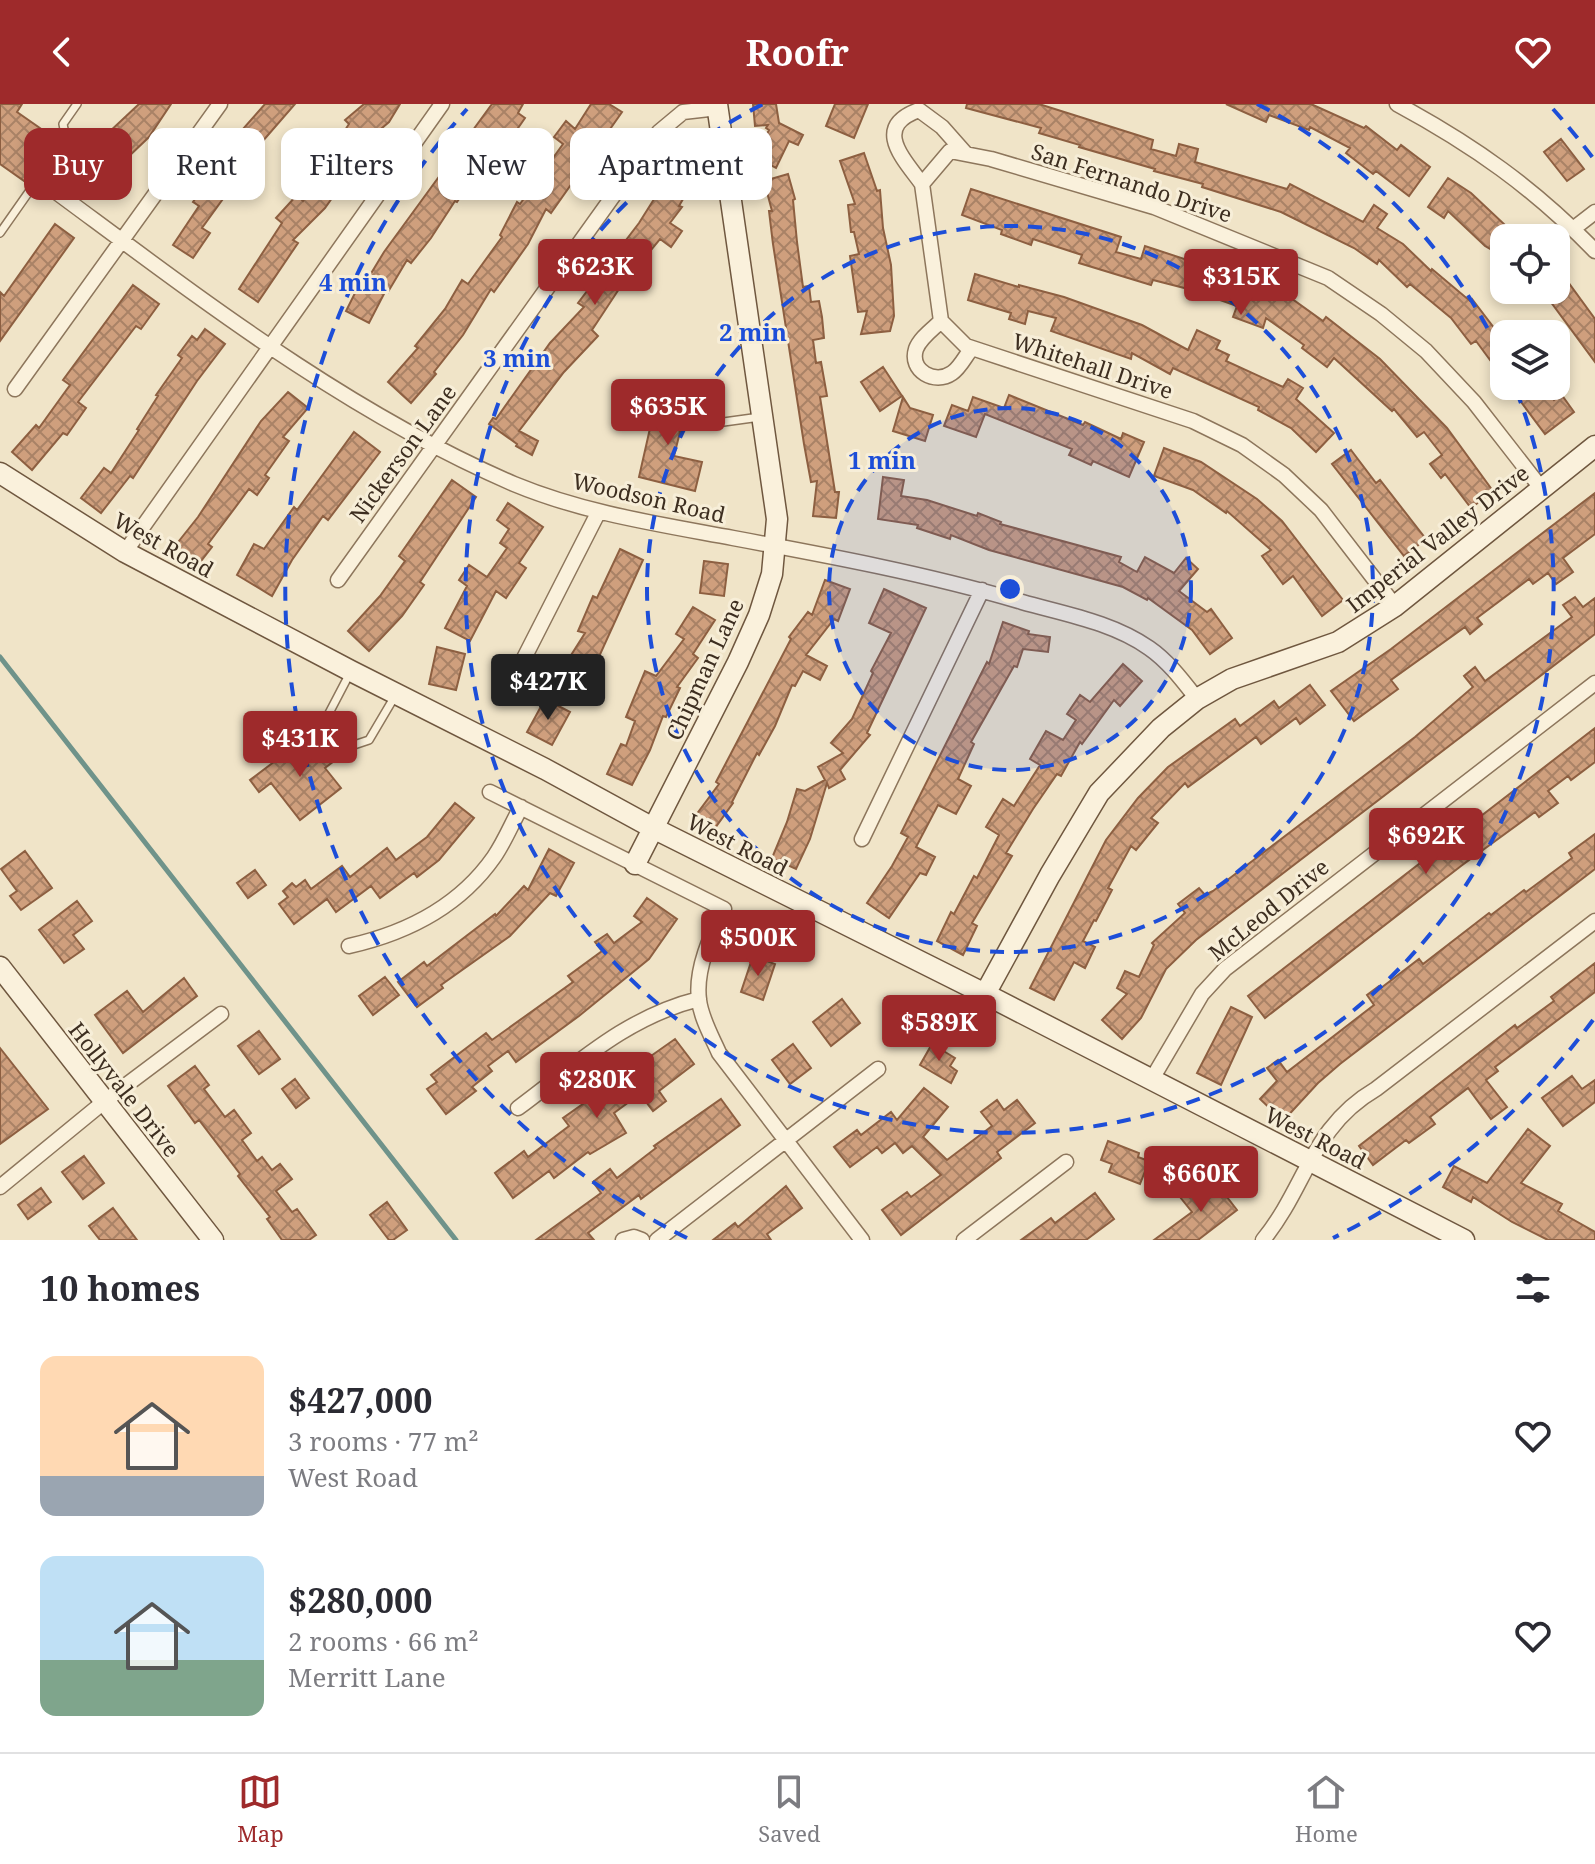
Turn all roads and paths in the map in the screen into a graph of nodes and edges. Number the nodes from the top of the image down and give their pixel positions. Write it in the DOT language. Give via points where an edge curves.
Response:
graph roads {
  1 [pos="77,104"];
  2 [pos="220,104"];
  3 [pos="442,104"];
  4 [pos="1397,104"];
  5 [pos="717,106"];
  6 [pos="965,153"];
  7 [pos="922,184"];
  8 [pos="67,200"];
  9 [pos="1595,212"];
  10 [pos="1573,229"];
  11 [pos="0,233"];
  12 [pos="122,241"];
  13 [pos="1595,251"];
  14 [pos="941,321"];
  15 [pos="271,346"];
  16 [pos="972,348"];
  17 [pos="15,389"];
  18 [pos="762,417"];
  19 [pos="709,424"];
  20 [pos="1595,446"];
  21 [pos="433,447"];
  22 [pos="0,473"];
  23 [pos="1541,488"];
  24 [pos="598,513"];
  25 [pos="774,546"];
  26 [pos="125,552"];
  27 [pos="338,580"];
  28 [pos="982,590"];
  29 [pos="1395,606"];
  30 [pos="351,671"];
  31 [pos="517,672"];
  32 [pos="1595,683"];
  33 [pos="397,694"];
  34 [pos="1197,699"];
  35 [pos="490,792"];
  36 [pos="521,807"];
  37 [pos="653,828"];
  38 [pos="862,839"];
  39 [pos="635,864"];
  40 [pos="1595,921"];
  41 [pos="349,946"];
  42 [pos="0,967"];
  43 [pos="985,994"];
  44 [pos="699,999"];
  45 [pos="221,1014"];
  46 [pos="878,1069"];
  47 [pos="1152,1079"];
  48 [pos="105,1101"];
  49 [pos="518,1108"];
  50 [pos="785,1142"];
  51 [pos="1310,1161"];
  52 [pos="1066,1162"];
  53 [pos="0,1187"];
  54 [pos="213,1240"];
  55 [pos="623,1240"];
  56 [pos="642,1240"];
  57 [pos="657,1240"];
  58 [pos="862,1240"];
  59 [pos="964,1240"];
  60 [pos="1263,1240"];
  61 [pos="1464,1240"];
  1 -- 11 [label="lane" via="63,124 66,139"];
  2 -- 12 [label="street"];
  3 -- 15 [label="street"];
  4 -- 10 [label="street" via="1479,151"];
  5 -- 18 [label="street, Chipman Lane"];
  5 -- 21 [label="street, Nickerson Lane" via="683,112 659,132"];
  6 -- 7 [label="street" via="950,151"];
  6 -- 7 [label="street" via="919,110 904,115 895,125 894,147"];
  6 -- 23 [label="street, San Fernando Drive" via="1154,207 1328,278 1426,351"];
  7 -- 14 [label="street"];
  8 -- 12 [label="street, Woodson Road"];
  9 -- 10 [label="street"];
  10 -- 13 [label="street"];
  12 -- 15 [label="street, Woodson Road"];
  12 -- 17 [label="street"];
  14 -- 16 [label="street, Whitehall Drive"];
  14 -- 16 [label="street" via="916,350 916,364 924,374 934,378 952,373"];
  15 -- 21 [label="street, Woodson Road"];
  15 -- 26 [label="street"];
  16 -- 29 [label="street, Whitehall Drive" via="1193,421 1242,445 1321,510"];
  18 -- 19 [label="lane"];
  18 -- 25 [label="street, Chipman Lane" via="777,519"];
  20 -- 23 [label="street, Imperial Valley Drive"];
  21 -- 24 [label="street, Woodson Road" via="517,485"];
  21 -- 27 [label="street, Nickerson Lane"];
  22 -- 26 [label="street, West Road"];
  23 -- 29 [label="street, Imperial Valley Drive"];
  24 -- 25 [label="street, Woodson Road"];
  24 -- 31 [label="street"];
  25 -- 28 [label="street, Woodson Road"];
  25 -- 37 [label="street, Chipman Lane" via="772,574 754,627"];
  26 -- 30 [label="street, West Road"];
  28 -- 34 [label="street, Woodson Road" via="1117,629 1149,648"];
  28 -- 38 [label="street"];
  29 -- 34 [label="street, Imperial Valley Drive" via="1338,642 1232,679"];
  30 -- 33 [label="street, West Road"];
  30 -- 33 [label="lane" via="326,724 354,745 369,740"];
  32 -- 47 [label="street, McLeod Drive" via="1225,969 1202,994"];
  33 -- 37 [label="street, West Road"];
  34 -- 43 [label="street, Imperial Valley Drive" via="1099,793"];
  35 -- 36 [label="street"];
  36 -- 39 [label="street"];
  36 -- 41 [label="street" via="494,856 450,903 422,922"];
  37 -- 39 [label="street, Chipman Lane"];
  37 -- 43 [label="street, West Road"];
  39 -- 44 [label="street" via="724,909 710,938"];
  40 -- 51 [label="street" via="1357,1100 1320,1140"];
  42 -- 48 [label="street, Hollyvale Drive"];
  43 -- 47 [label="street, West Road"];
  44 -- 49 [label="street" via="628,1027"];
  44 -- 50 [label="street" via="719,1053"];
  45 -- 48 [label="street"];
  46 -- 50 [label="street"];
  47 -- 51 [label="street, West Road"];
  48 -- 53 [label="street"];
  48 -- 54 [label="street, Hollyvale Drive"];
  50 -- 57 [label="street"];
  50 -- 58 [label="street"];
  51 -- 60 [label="street"];
  51 -- 61 [label="street, West Road"];
  52 -- 59 [label="street"];
  55 -- 56 [label="street"];
}
